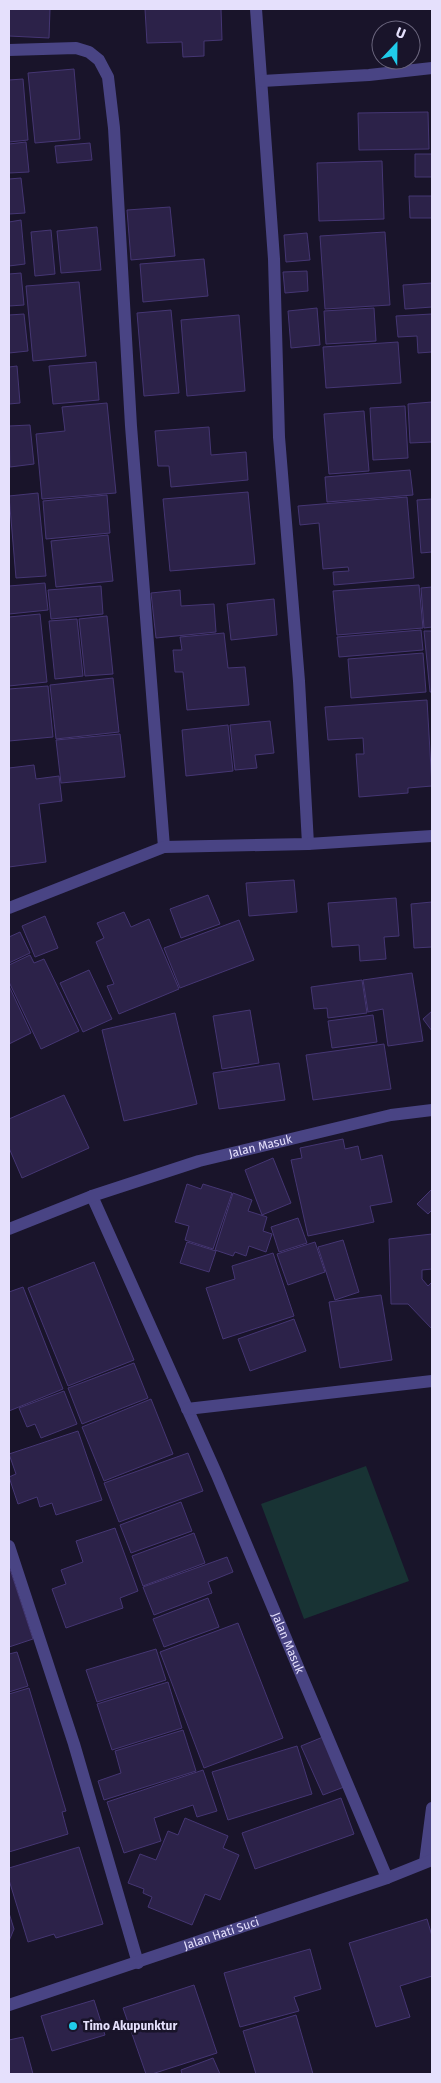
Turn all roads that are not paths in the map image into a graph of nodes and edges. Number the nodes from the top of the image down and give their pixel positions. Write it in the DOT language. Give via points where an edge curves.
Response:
graph roads {
  1 [pos="256,9"];
  2 [pos="9,50"];
  3 [pos="432,68"];
  4 [pos="262,81"];
  5 [pos="432,836"];
  6 [pos="308,844"];
  7 [pos="164,847"];
  8 [pos="9,908"];
  9 [pos="432,1110"];
  10 [pos="92,1196"];
  11 [pos="9,1229"];
  12 [pos="432,1380"];
  13 [pos="186,1409"];
  14 [pos="9,1546"];
  15 [pos="432,1808"];
  16 [pos="428,1861"];
  17 [pos="387,1878"];
  18 [pos="138,1963"];
  19 [pos="9,2005"];
  1 -- 4 [label="street"];
  2 -- 7 [label="street" via="76,48 99,60 108,77"];
  3 -- 4 [label="street"];
  4 -- 6 [label="street" via="274,259 279,437 299,681"];
  5 -- 6 [label="street"];
  6 -- 7 [label="street"];
  7 -- 8 [label="street"];
  9 -- 10 [label="street, Jalan Masuk" via="391,1115 199,1161"];
  10 -- 11 [label="street, Jalan Masuk"];
  10 -- 13 [label="street, Jalan Masuk"];
  12 -- 13 [label="street"];
  13 -- 17 [label="street, Jalan Masuk"];
  14 -- 18 [label="street" via="74,1744"];
  15 -- 16 [label="street"];
  16 -- 17 [label="street, Jalan Hati Suci"];
  17 -- 18 [label="street, Jalan Hati Suci"];
  18 -- 19 [label="street, Jalan Hati Suci"];
}
